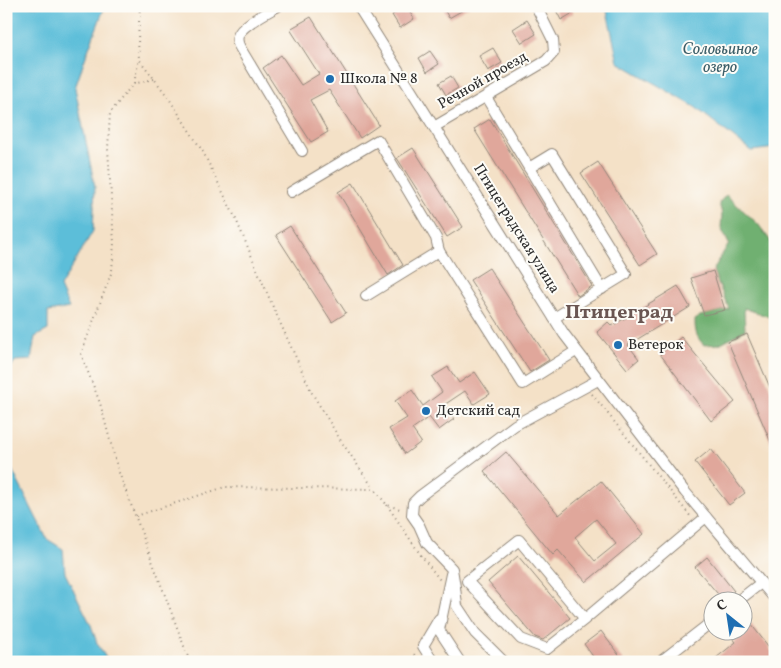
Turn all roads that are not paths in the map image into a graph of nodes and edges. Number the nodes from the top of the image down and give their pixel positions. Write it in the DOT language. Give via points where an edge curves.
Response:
graph roads {
  1 [pos="278,6"];
  2 [pos="358,6"];
  3 [pos="536,6"];
  4 [pos="486,97"];
  5 [pos="434,127"];
  6 [pos="302,150"];
  7 [pos="529,168"];
  8 [pos="291,192"];
  9 [pos="439,251"];
  10 [pos="602,289"];
  11 [pos="366,296"];
  12 [pos="554,318"];
  13 [pos="576,351"];
  14 [pos="598,380"];
  15 [pos="706,518"];
  16 [pos="452,568"];
  17 [pos="762,583"];
  18 [pos="753,590"];
  19 [pos="775,599"];
  20 [pos="443,614"];
  21 [pos="585,620"];
  22 [pos="704,628"];
  23 [pos="433,662"];
  24 [pos="460,662"];
  25 [pos="504,662"];
  26 [pos="660,662"];
  1 -- 6 [label="street" via="244,27 237,42"];
  2 -- 5 [label="street, Птицеградская улица"];
  3 -- 4 [label="street, Речной проезд" via="553,40 554,52 546,61"];
  4 -- 5 [label="street, Речной проезд"];
  4 -- 7 [label="street"];
  5 -- 12 [label="street, Птицеградская улица"];
  7 -- 10 [label="street"];
  7 -- 10 [label="street" via="552,154 626,274"];
  8 -- 9 [label="street" via="378,140 436,238"];
  9 -- 11 [label="street"];
  9 -- 13 [label="street" via="524,384"];
  10 -- 12 [label="street"];
  12 -- 13 [label="street, Птицеградская улица"];
  13 -- 14 [label="street, Птицеградская улица"];
  14 -- 15 [label="street, Птицеградская улица"];
  14 -- 16 [label="street" via="516,425 413,503 412,515 428,542"];
  15 -- 17 [label="street, Птицеградская улица"];
  15 -- 21 [label="street"];
  16 -- 20 [label="street"];
  16 -- 25 [label="street" via="457,606 476,633"];
  17 -- 18 [label="street"];
  17 -- 19 [label="street, Птицеградская улица"];
  20 -- 23 [label="street" via="423,646"];
  20 -- 24 [label="street" via="439,630"];
  21 -- 21 [label="street" via="519,540 467,581 521,639 547,649"];
  22 -- 26 [label="street"];
}
